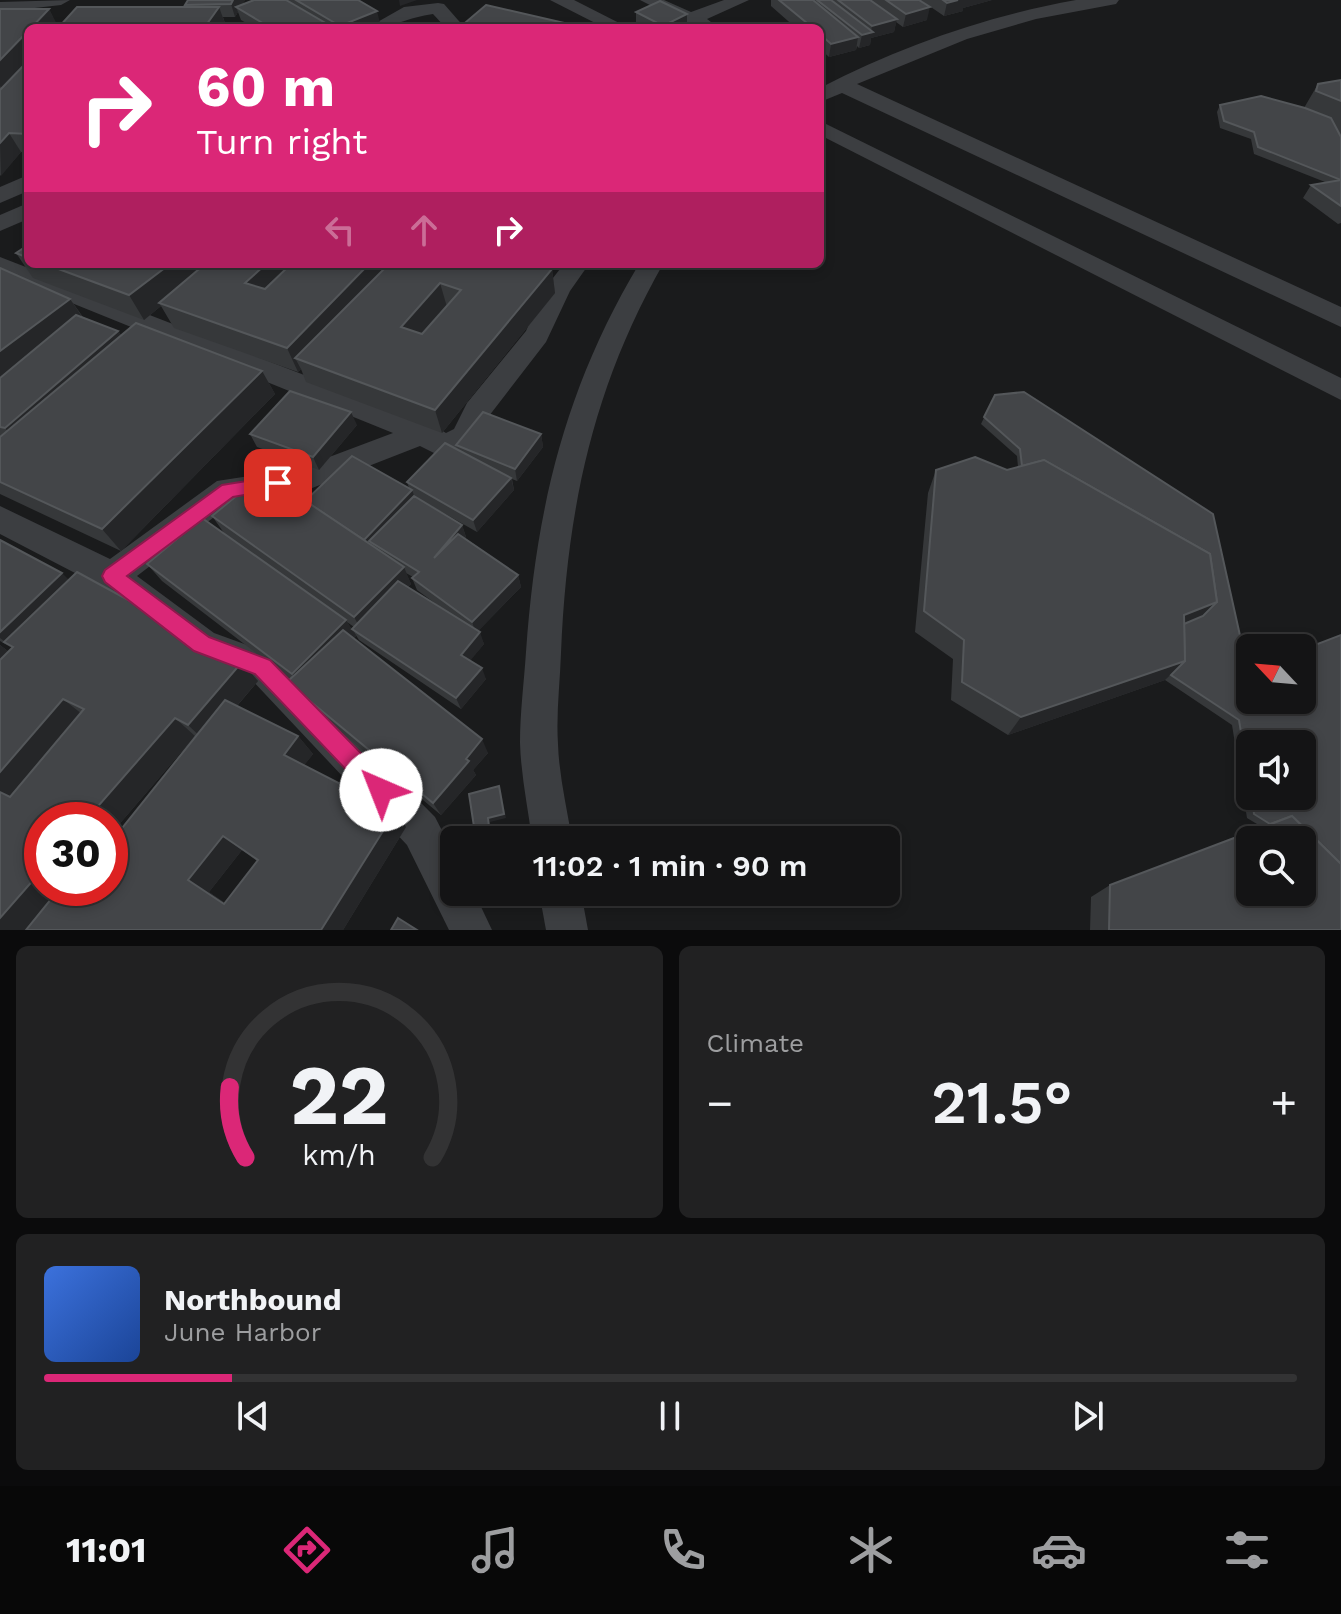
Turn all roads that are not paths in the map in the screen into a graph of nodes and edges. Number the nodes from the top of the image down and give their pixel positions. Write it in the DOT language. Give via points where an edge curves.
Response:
graph roads {
  1 [pos="61,0"];
  2 [pos="559,0"];
  3 [pos="649,0"];
  4 [pos="740,0"];
  5 [pos="1110,0"];
  6 [pos="443,4"];
  7 [pos="0,7"];
  8 [pos="691,19"];
  9 [pos="384,24"];
  10 [pos="454,24"];
  11 [pos="611,24"];
  12 [pos="702,24"];
  13 [pos="842,84"];
  14 [pos="824,94"];
  15 [pos="824,129"];
  16 [pos="24,184"];
  17 [pos="0,196"];
  18 [pos="24,212"];
  19 [pos="0,224"];
  20 [pos="0,265"];
  21 [pos="574,268"];
  22 [pos="648,268"];
  23 [pos="529,279"];
  24 [pos="558,288"];
  25 [pos="1341,318"];
  26 [pos="1341,390"];
  27 [pos="423,433"];
  28 [pos="0,519"];
  29 [pos="112,576"];
  30 [pos="550,826"];
  31 [pos="563,906"];
  32 [pos="471,930"];
  33 [pos="567,930"];
  1 -- 7 [label="street"];
  2 -- 11 [label="street"];
  3 -- 8 [label="street"];
  4 -- 8 [label="street"];
  5 -- 13 [label="street" via="1012,19 908,54"];
  6 -- 9 [label="street"];
  6 -- 10 [label="street"];
  8 -- 12 [label="street"];
  13 -- 14 [label="street"];
  13 -- 25 [label="street"];
  15 -- 26 [label="street"];
  16 -- 17 [label="street"];
  18 -- 19 [label="street"];
  20 -- 27 [label="street"];
  21 -- 24 [label="street"];
  22 -- 30 [label="street" via="594,374 562,481 545,600 539,744"];
  23 -- 24 [label="street"];
  24 -- 27 [label="street" via="537,335 477,411 465,437 444,447"];
  27 -- 29 [label="street" via="302,480 228,490"];
  28 -- 29 [label="street"];
  29 -- 32 [label="street" via="202,644 263,667 421,831"];
  31 -- 33 [label="street"];
}
